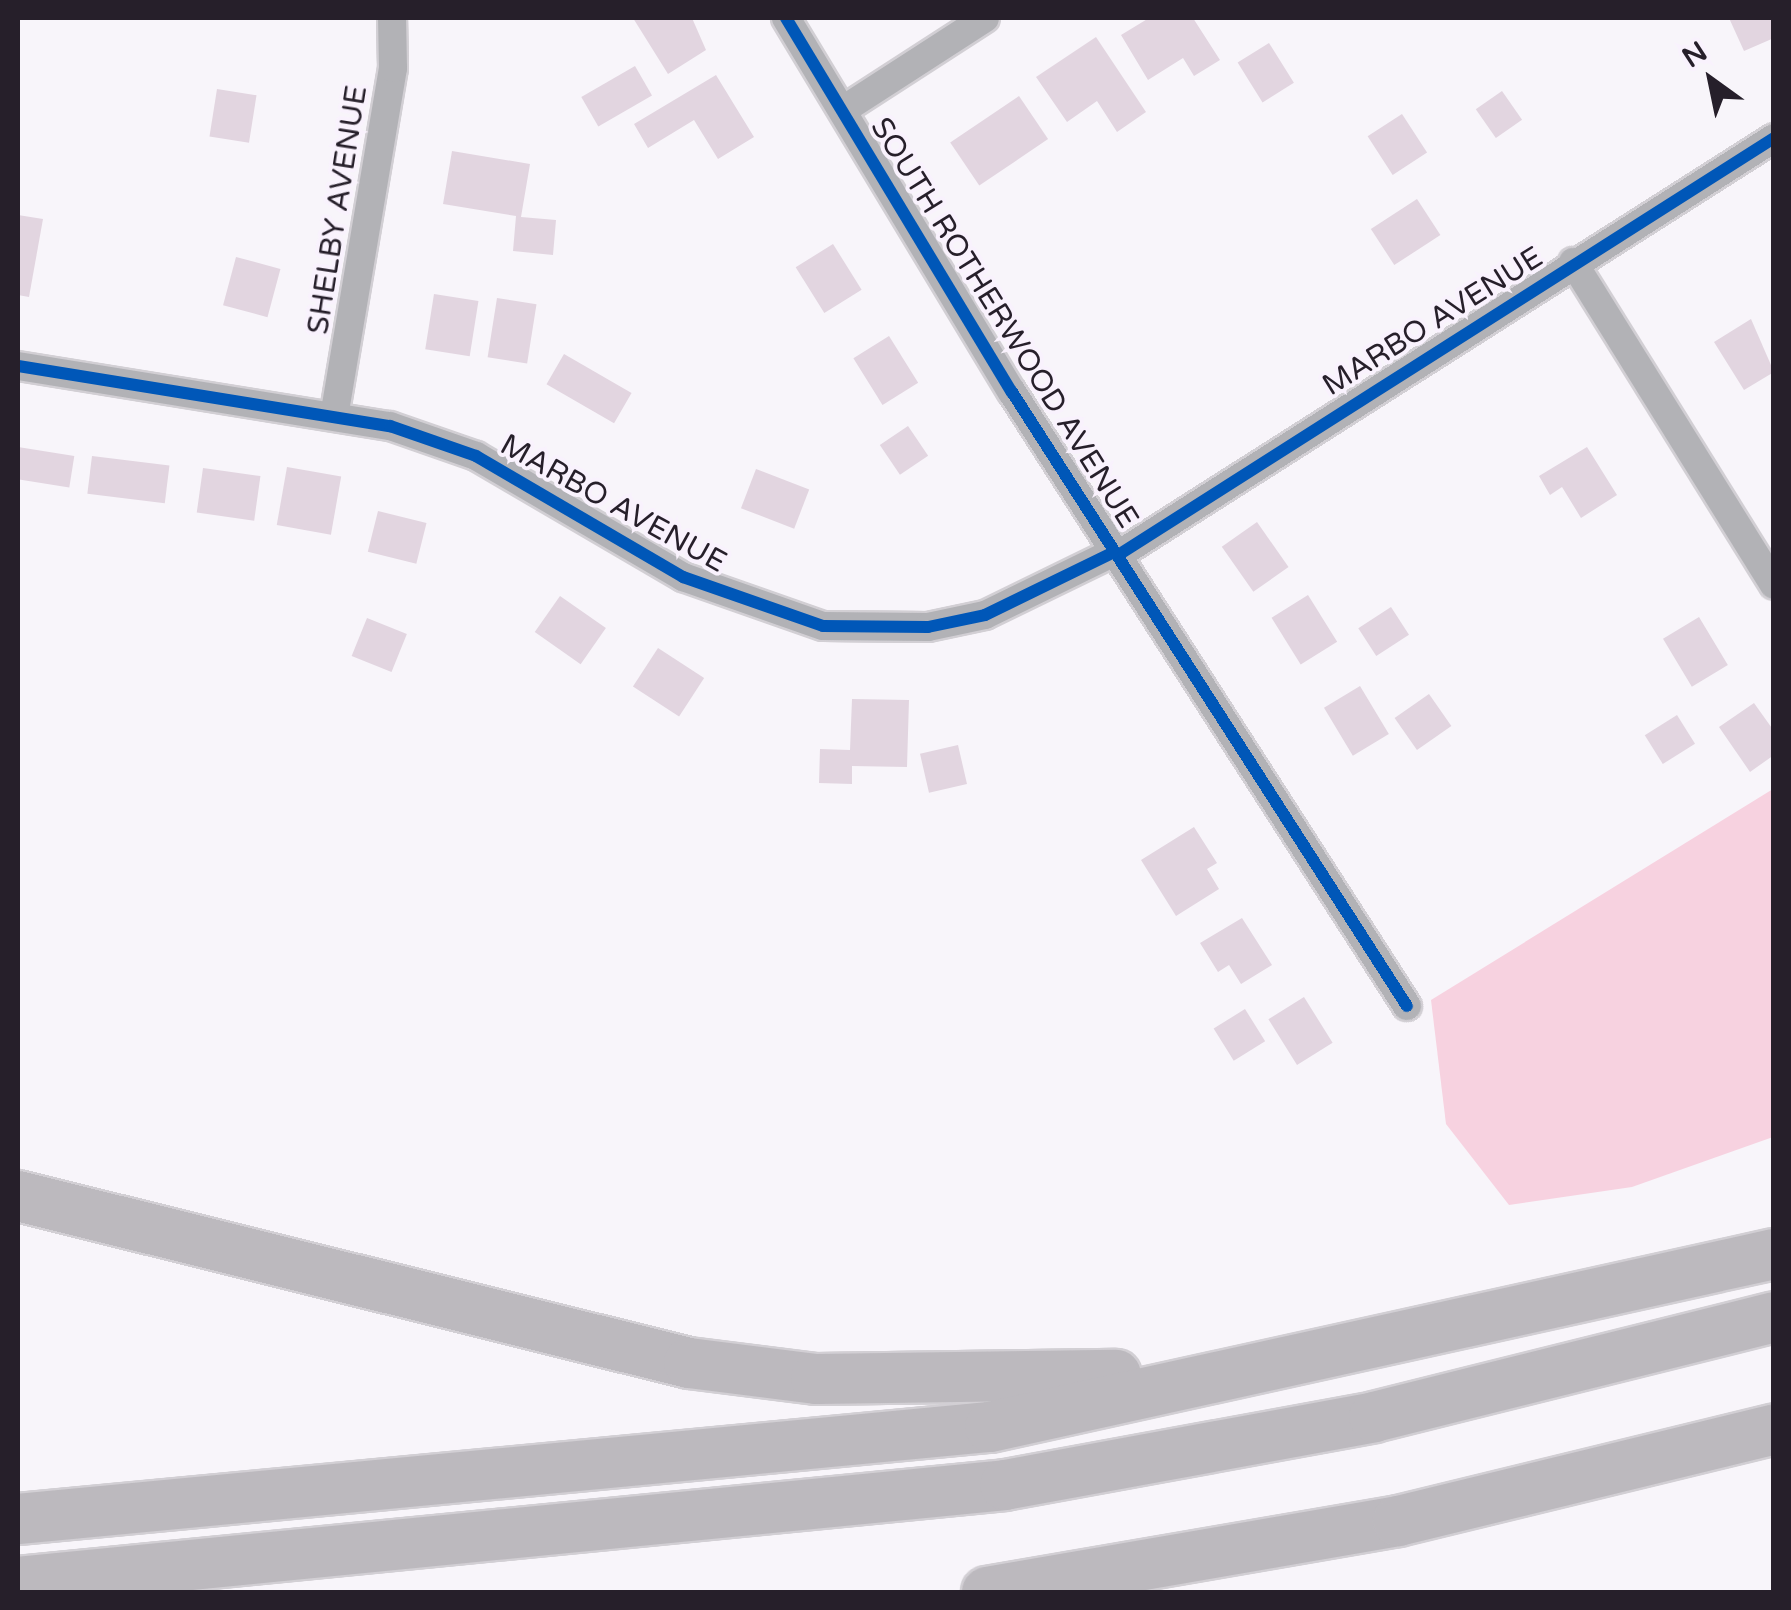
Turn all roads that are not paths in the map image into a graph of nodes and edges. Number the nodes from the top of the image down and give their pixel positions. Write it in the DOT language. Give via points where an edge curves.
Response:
graph roads {
  1 [pos="392,18"];
  2 [pos="786,18"];
  3 [pos="985,18"];
  4 [pos="843,110"];
  5 [pos="1774,138"];
  6 [pos="1573,262"];
  7 [pos="18,366"];
  8 [pos="334,411"];
  9 [pos="1118,552"];
  10 [pos="1774,585"];
  11 [pos="1408,1006"];
  12 [pos="18,1196"];
  13 [pos="1774,1254"];
  14 [pos="1774,1317"];
  15 [pos="1291,1364"];
  16 [pos="1774,1429"];
  17 [pos="18,1519"];
  18 [pos="18,1582"];
  19 [pos="987,1592"];
  1 -- 8 [label="street, SHELBY AVENUE" via="393,68"];
  2 -- 4 [label="street, SOUTH ROTHERWOOD AVENUE"];
  3 -- 4 [label="street"];
  4 -- 9 [label="street, SOUTH ROTHERWOOD AVENUE"];
  5 -- 6 [label="street, MARBO AVENUE"];
  6 -- 9 [label="street, MARBO AVENUE"];
  6 -- 10 [label="street"];
  7 -- 8 [label="street, MARBO AVENUE"];
  8 -- 9 [label="street, MARBO AVENUE" via="476,456 683,577 824,626 928,627 985,615"];
  9 -- 11 [label="street, SOUTH ROTHERWOOD AVENUE"];
  12 -- 15 [label="highway" via="688,1363 943,1382"];
  13 -- 15 [label="highway"];
  14 -- 18 [label="highway" via="1374,1417 1005,1485"];
  15 -- 17 [label="highway" via="990,1426"];
  16 -- 19 [label="highway" via="1398,1520"];
}
